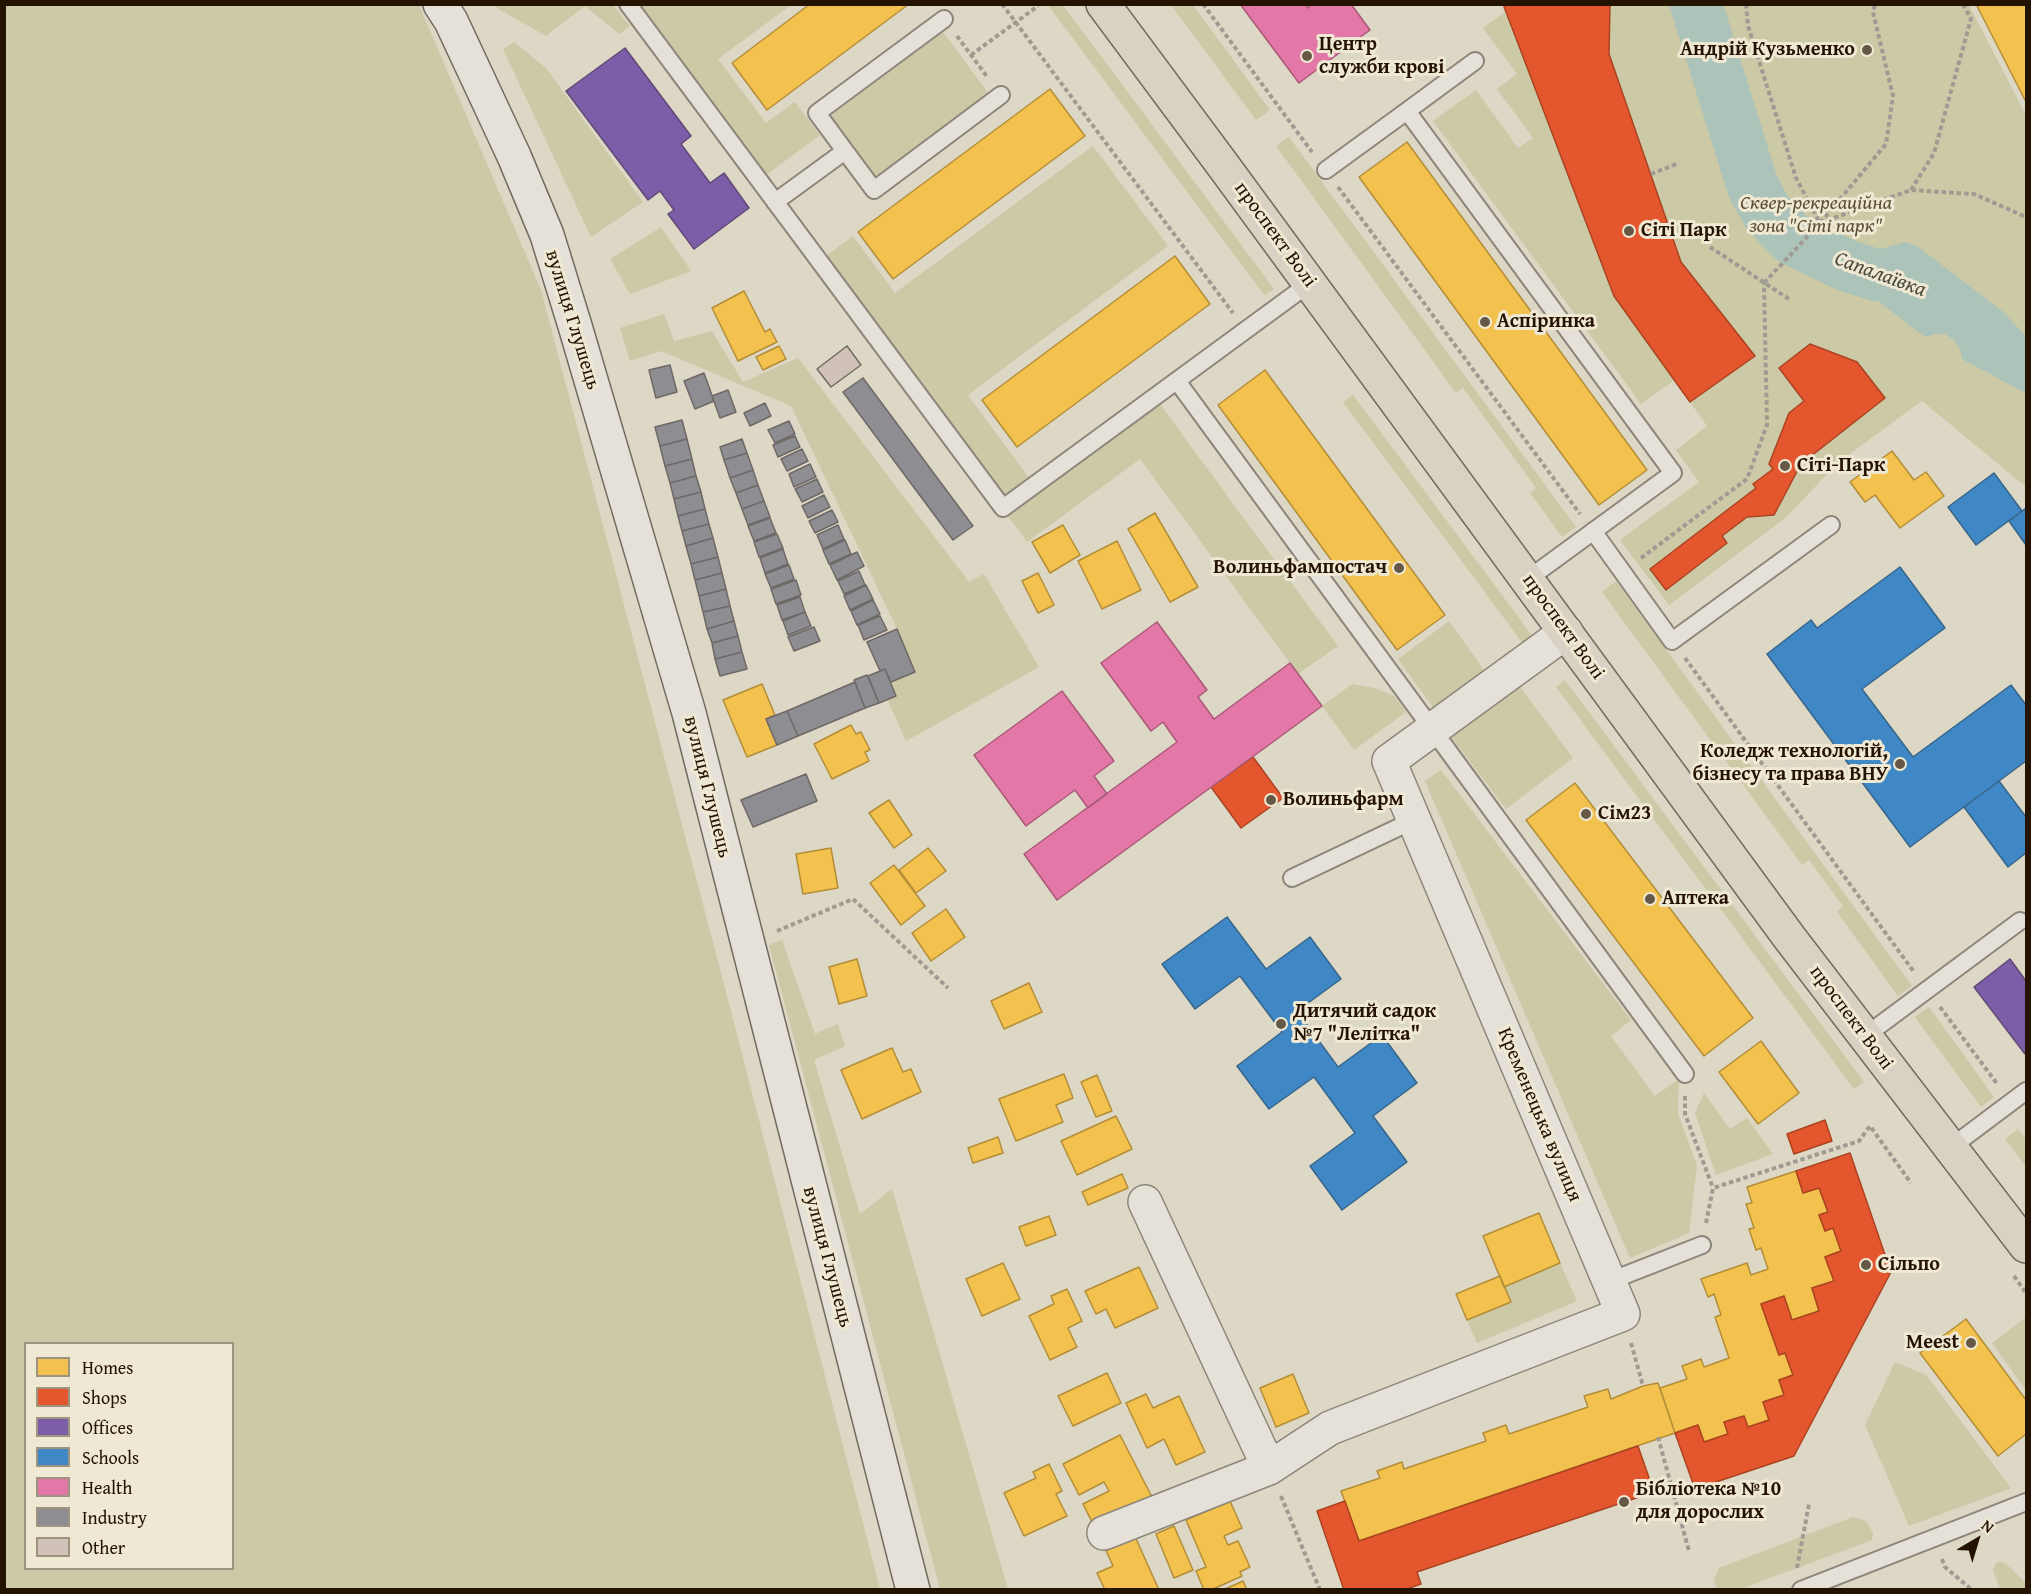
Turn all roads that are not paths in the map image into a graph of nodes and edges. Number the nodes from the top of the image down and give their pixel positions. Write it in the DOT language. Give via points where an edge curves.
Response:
graph roads {
  1 [pos="440,4"];
  2 [pos="627,4"];
  3 [pos="1103,4"];
  4 [pos="944,19"];
  5 [pos="1475,62"];
  6 [pos="1001,95"];
  7 [pos="1407,111"];
  8 [pos="845,151"];
  9 [pos="1326,170"];
  10 [pos="775,202"];
  11 [pos="1310,283"];
  12 [pos="1177,381"];
  13 [pos="1831,525"];
  14 [pos="1593,531"];
  15 [pos="1528,579"];
  16 [pos="1566,632"];
  17 [pos="1433,729"];
  18 [pos="1414,820"];
  19 [pos="1292,878"];
  20 [pos="2020,921"];
  21 [pos="1865,1036"];
  22 [pos="1685,1074"];
  23 [pos="2026,1091"];
  24 [pos="1950,1148"];
  25 [pos="1146,1202"];
  26 [pos="1702,1245"];
  27 [pos="2017,1257"];
  28 [pos="1610,1281"];
  29 [pos="1269,1468"];
  30 [pos="2026,1502"];
  31 [pos="1104,1533"];
  32 [pos="1798,1584"];
  33 [pos="913,1590"];
  1 -- 33 [label="street, вулиця Глушець" via="514,156 547,235 689,713"];
  2 -- 10 [label="lane"];
  3 -- 11 [label="main road, проспект Волі"];
  4 -- 8 [label="lane" via="817,113"];
  5 -- 7 [label="lane"];
  6 -- 8 [label="lane" via="874,190"];
  7 -- 9 [label="lane"];
  7 -- 14 [label="lane" via="1673,473"];
  8 -- 10 [label="lane"];
  10 -- 12 [label="lane" via="1003,508"];
  11 -- 12 [label="lane"];
  11 -- 15 [label="main road, проспект Волі"];
  12 -- 17 [label="lane"];
  13 -- 14 [label="lane" via="1672,641"];
  14 -- 15 [label="lane"];
  15 -- 16 [label="main road, проспект Волі"];
  16 -- 17 [label="street, Кременецька вулиця"];
  16 -- 21 [label="main road, проспект Волі"];
  17 -- 18 [label="street, Кременецька вулиця" via="1389,761"];
  17 -- 22 [label="lane"];
  18 -- 19 [label="lane"];
  18 -- 28 [label="street, Кременецька вулиця"];
  20 -- 21 [label="lane"];
  21 -- 24 [label="main road, проспект Волі"];
  23 -- 24 [label="lane"];
  24 -- 27 [label="main road, проспект Волі"];
  25 -- 29 [label="street"];
  26 -- 28 [label="lane"];
  28 -- 29 [label="street, Кременецька вулиця" via="1623,1314 1329,1428"];
  29 -- 31 [label="street"];
  30 -- 32 [label="lane"];
}
